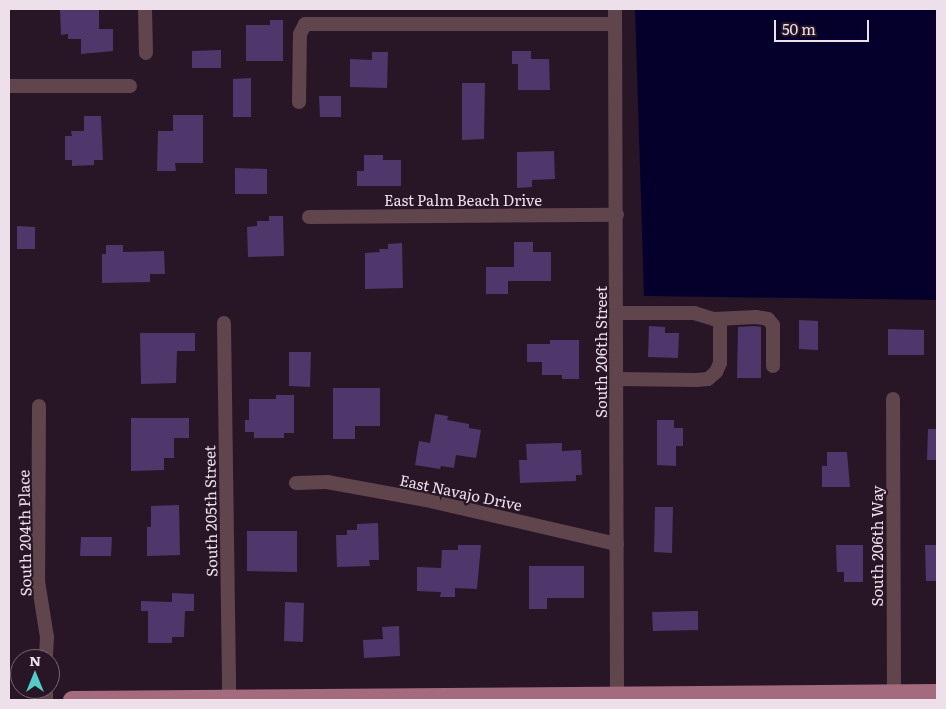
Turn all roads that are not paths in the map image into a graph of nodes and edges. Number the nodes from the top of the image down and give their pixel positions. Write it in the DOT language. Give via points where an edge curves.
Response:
graph roads {
  1 [pos="145,9"];
  2 [pos="615,9"];
  3 [pos="615,24"];
  4 [pos="146,53"];
  5 [pos="9,86"];
  6 [pos="130,86"];
  7 [pos="299,102"];
  8 [pos="617,215"];
  9 [pos="309,217"];
  10 [pos="617,313"];
  11 [pos="720,319"];
  12 [pos="224,323"];
  13 [pos="773,366"];
  14 [pos="617,379"];
  15 [pos="893,399"];
  16 [pos="39,406"];
  17 [pos="296,483"];
  18 [pos="617,544"];
  19 [pos="46,649"];
  20 [pos="894,693"];
  21 [pos="937,693"];
  22 [pos="617,696"];
  23 [pos="229,699"];
  24 [pos="72,700"];
  1 -- 4 [label="street"];
  2 -- 3 [label="street, South 206th Street"];
  3 -- 7 [label="street" via="310,24 301,27 300,34"];
  3 -- 8 [label="street, South 206th Street"];
  5 -- 6 [label="street"];
  8 -- 9 [label="street, East Palm Beach Drive"];
  8 -- 10 [label="street, South 206th Street"];
  10 -- 11 [label="street" via="694,312"];
  10 -- 14 [label="street, South 206th Street"];
  11 -- 13 [label="street" via="756,317 768,320 773,325"];
  11 -- 14 [label="street" via="720,363 708,378"];
  12 -- 23 [label="street, South 205th Street"];
  14 -- 18 [label="street, South 206th Street"];
  15 -- 20 [label="street, South 206th Way"];
  16 -- 19 [label="street, South 204th Place" via="38,580"];
  17 -- 18 [label="street, East Navajo Drive" via="327,482 426,500"];
  18 -- 22 [label="street, South 206th Street"];
  20 -- 21 [label="main road"];
  20 -- 22 [label="main road"];
  22 -- 23 [label="main road"];
  23 -- 24 [label="main road"];
}
